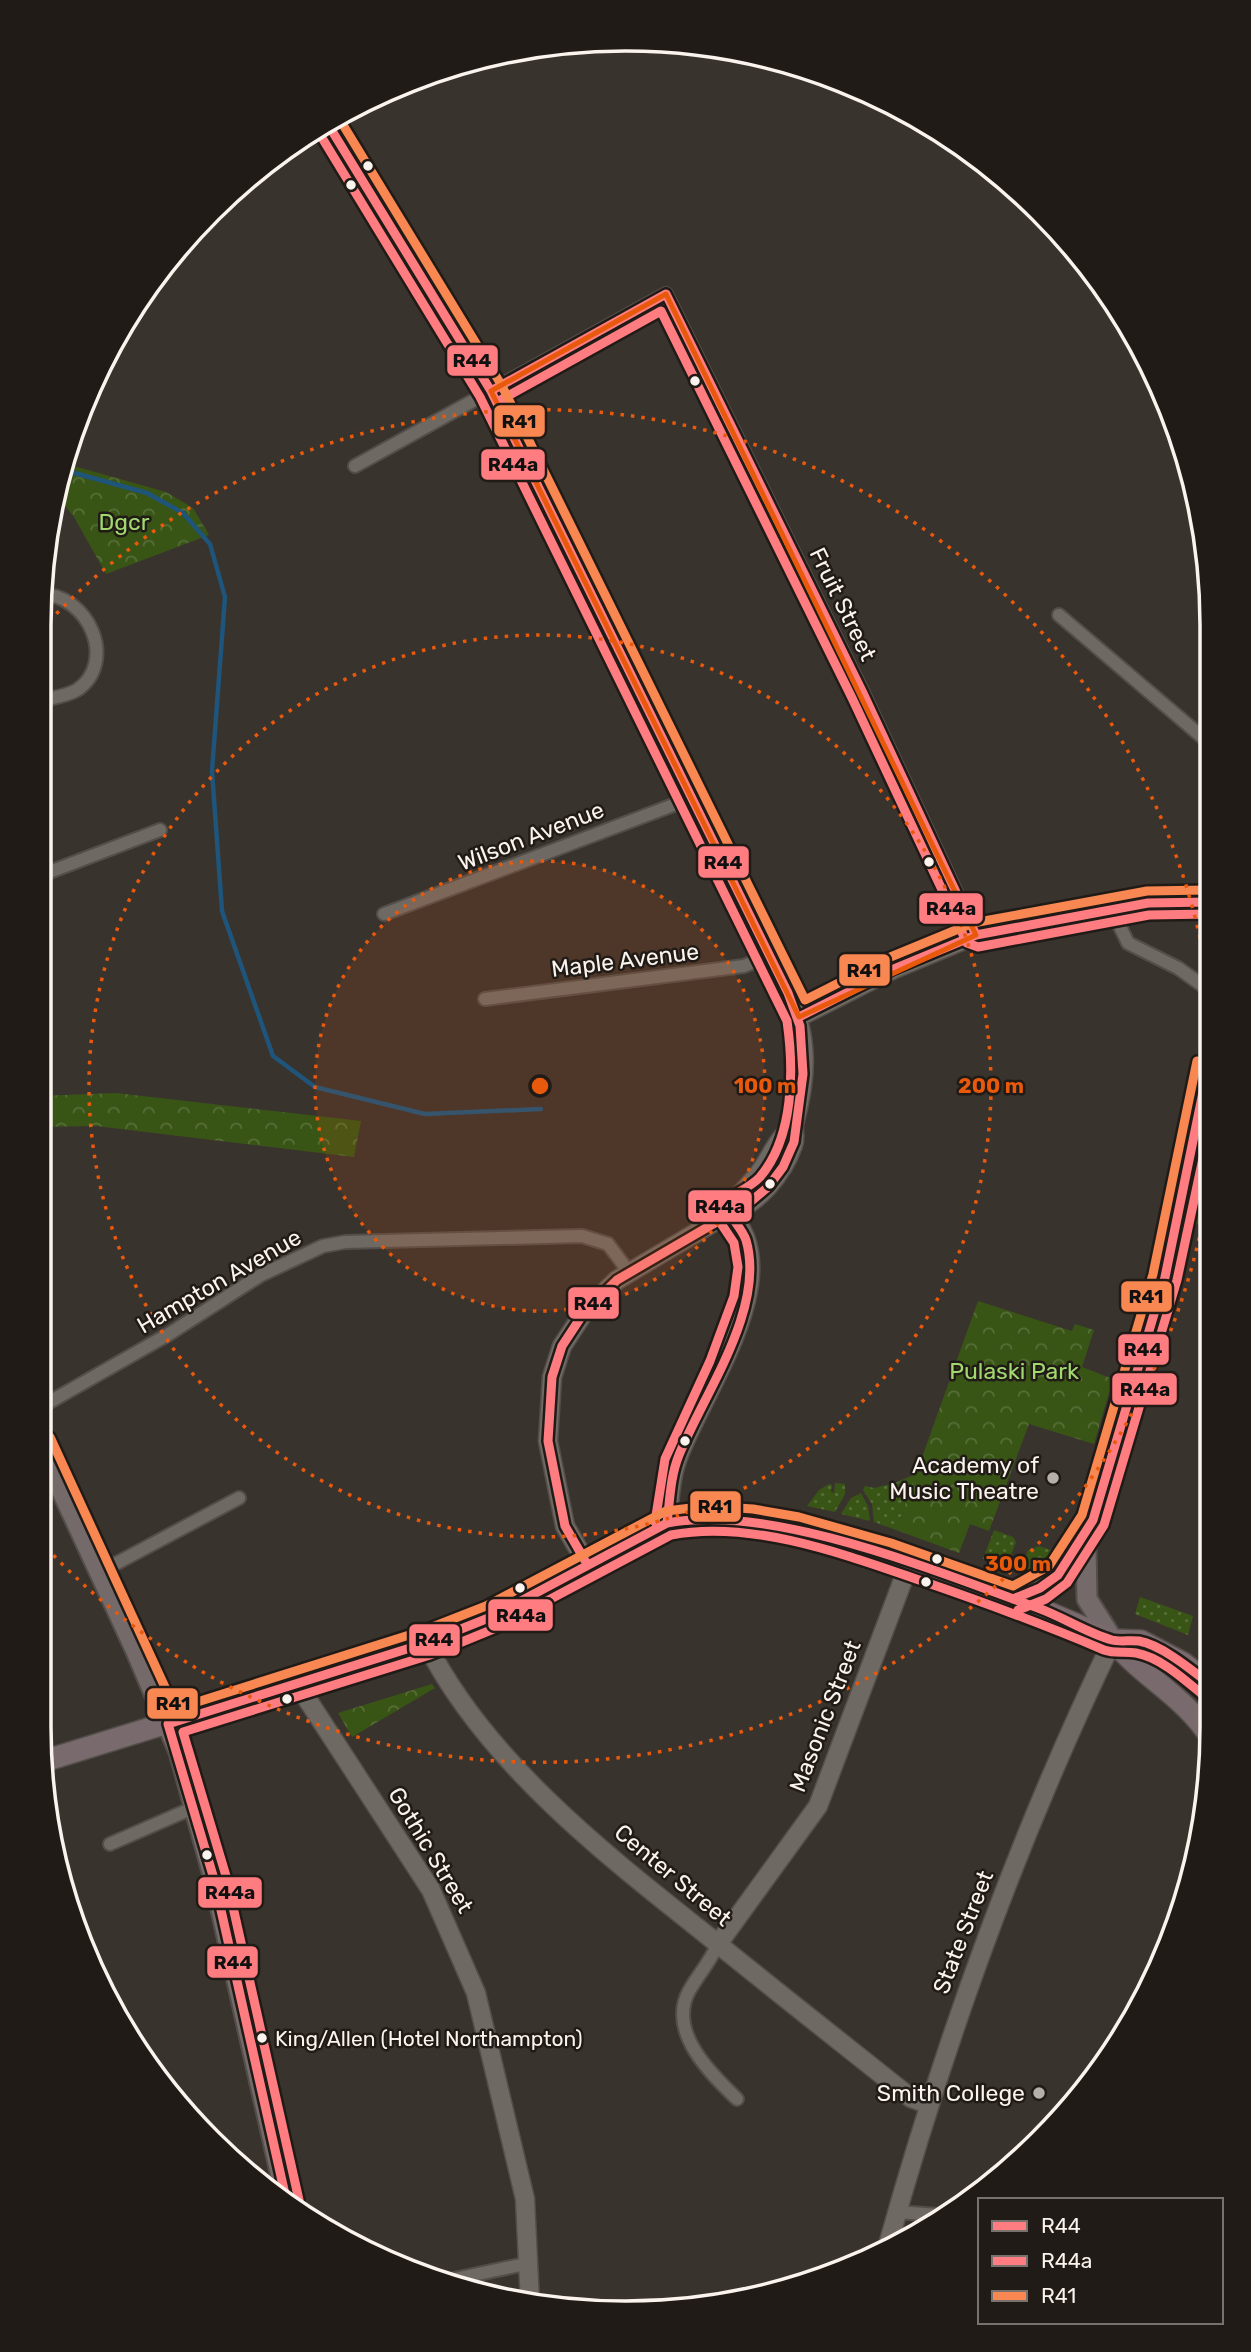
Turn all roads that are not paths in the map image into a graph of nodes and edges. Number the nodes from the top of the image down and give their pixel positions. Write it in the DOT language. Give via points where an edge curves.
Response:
graph roads {
  1 [pos="332,131"];
  2 [pos="491,391"];
  3 [pos="355,466"];
  4 [pos="52,597"];
  5 [pos="1059,615"];
  6 [pos="51,698"];
  7 [pos="1200,736"];
  8 [pos="692,798"];
  9 [pos="160,830"];
  10 [pos="51,871"];
  11 [pos="1200,902"];
  12 [pos="1112,911"];
  13 [pos="384,914"];
  14 [pos="976,935"];
  15 [pos="769,957"];
  16 [pos="1200,984"];
  17 [pos="485,999"];
  18 [pos="800,1017"];
  19 [pos="1200,1110"];
  20 [pos="729,1213"];
  21 [pos="629,1272"];
  22 [pos="51,1401"];
  23 [pos="51,1468"];
  24 [pos="239,1498"];
  25 [pos="1093,1520"];
  26 [pos="667,1523"];
  27 [pos="587,1564"];
  28 [pos="909,1564"];
  29 [pos="100,1572"];
  30 [pos="1013,1599"];
  31 [pos="1113,1640"];
  32 [pos="426,1643"];
  33 [pos="1200,1676"];
  34 [pos="298,1685"];
  35 [pos="1200,1707"];
  36 [pos="168,1724"];
  37 [pos="52,1759"];
  38 [pos="195,1808"];
  39 [pos="110,1844"];
  40 [pos="718,1944"];
  41 [pos="737,2099"];
  42 [pos="929,2104"];
  43 [pos="284,2188"];
  44 [pos="897,2212"];
  45 [pos="929,2214"];
  46 [pos="890,2236"];
  47 [pos="530,2263"];
  48 [pos="462,2277"];
  49 [pos="530,2293"];
  1 -- 2 [label="street"];
  2 -- 3 [label="street"];
  2 -- 8 [label="street"];
  2 -- 14 [label="street, Fruit Street" via="666,294 887,742"];
  4 -- 6 [label="street" via="79,608 93,630 95,644 92,668 76,690"];
  5 -- 7 [label="street"];
  8 -- 13 [label="street, Wilson Avenue"];
  8 -- 15 [label="street"];
  9 -- 10 [label="street"];
  11 -- 12 [label="street" via="1148,903"];
  12 -- 14 [label="street"];
  12 -- 16 [label="street" via="1128,943"];
  14 -- 18 [label="street" via="905,964"];
  15 -- 17 [label="street, Maple Avenue" via="744,966"];
  15 -- 18 [label="street"];
  18 -- 20 [label="street" via="804,1079 794,1143 747,1208"];
  19 -- 25 [label="main road" via="1165,1276"];
  20 -- 21 [label="street"];
  20 -- 26 [label="street" via="740,1223 749,1249 751,1284 730,1343 679,1454"];
  21 -- 22 [label="street, Hampton Avenue" via="608,1244 582,1236 330,1244 261,1275"];
  21 -- 27 [label="street" via="576,1323 562,1346 550,1396 548,1441 553,1475 565,1525"];
  23 -- 29 [label="main road"];
  24 -- 29 [label="street"];
  25 -- 30 [label="main road" via="1058,1575 1045,1586"];
  25 -- 31 [label="main road" via="1086,1548 1085,1589 1090,1608"];
  26 -- 27 [label="highway"];
  26 -- 28 [label="highway" via="709,1519 771,1526 829,1538"];
  27 -- 32 [label="highway" via="491,1617"];
  28 -- 30 [label="highway"];
  28 -- 40 [label="street, Masonic Street" via="818,1805"];
  29 -- 36 [label="main road"];
  30 -- 31 [label="highway"];
  31 -- 33 [label="highway" via="1141,1641"];
  31 -- 35 [label="highway" via="1131,1663"];
  31 -- 42 [label="street, State Street" via="981,1949"];
  32 -- 34 [label="highway"];
  32 -- 40 [label="street, Center Street" via="443,1677 522,1773 640,1882"];
  34 -- 36 [label="highway"];
  34 -- 47 [label="street, Gothic Street" via="431,1890 476,1993 517,2160"];
  36 -- 37 [label="highway"];
  36 -- 38 [label="main road"];
  38 -- 39 [label="street"];
  38 -- 43 [label="main road"];
  40 -- 41 [label="street" via="688,1992 684,2011 696,2055"];
  40 -- 42 [label="street, Center Street" via="911,2098"];
  42 -- 44 [label="street, State Street"];
  44 -- 45 [label="street"];
  44 -- 46 [label="street, State Street"];
  47 -- 48 [label="street"];
  47 -- 49 [label="street, Gothic Street"];
}
